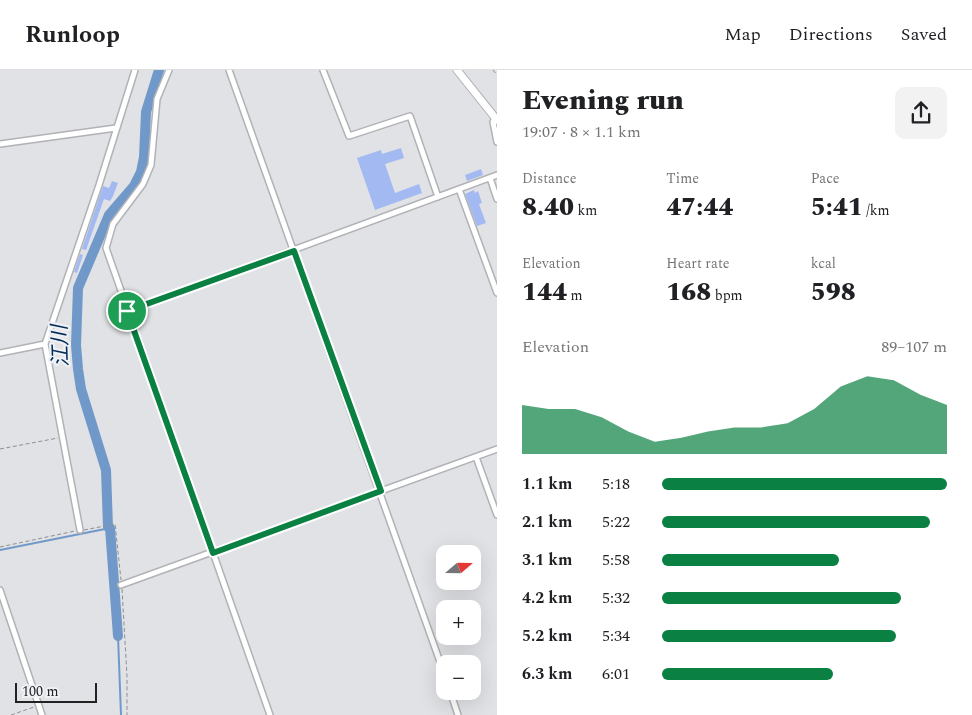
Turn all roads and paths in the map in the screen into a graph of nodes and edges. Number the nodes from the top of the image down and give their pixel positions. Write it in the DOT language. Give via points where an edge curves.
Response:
graph roads {
  1 [pos="135,70"];
  2 [pos="169,70"];
  3 [pos="229,70"];
  4 [pos="323,70"];
  5 [pos="457,70"];
  6 [pos="493,70"];
  7 [pos="497,75"];
  8 [pos="496,119"];
  9 [pos="116,128"];
  10 [pos="497,142"];
  11 [pos="0,144"];
  12 [pos="497,175"];
  13 [pos="490,178"];
  14 [pos="459,189"];
  15 [pos="438,197"];
  16 [pos="497,198"];
  17 [pos="294,251"];
  18 [pos="497,293"];
  19 [pos="127,311"];
  20 [pos="45,344"];
  21 [pos="0,353"];
  22 [pos="62,437"];
  23 [pos="0,449"];
  24 [pos="497,449"];
  25 [pos="476,457"];
  26 [pos="381,491"];
  27 [pos="497,515"];
  28 [pos="80,530"];
  29 [pos="0,547"];
  30 [pos="213,553"];
  31 [pos="121,585"];
  32 [pos="0,590"];
  33 [pos="438,655"];
  34 [pos="453,700"];
  35 [pos="38,705"];
  36 [pos="11,715"];
  37 [pos="42,715"];
  38 [pos="127,715"];
  39 [pos="270,715"];
  40 [pos="458,715"];
  1 -- 9 [label="street"];
  2 -- 19 [label="street" via="158,99 151,165 144,184 113,224 106,248"];
  3 -- 17 [label="street"];
  4 -- 15 [label="street" via="349,136 410,116"];
  5 -- 8 [label="main road"];
  6 -- 7 [label="path"];
  8 -- 10 [label="street"];
  9 -- 11 [label="street"];
  9 -- 20 [label="street"];
  12 -- 13 [label="street"];
  13 -- 14 [label="street"];
  13 -- 16 [label="street"];
  14 -- 15 [label="street"];
  14 -- 18 [label="street"];
  15 -- 17 [label="street"];
  17 -- 19 [label="street"];
  17 -- 26 [label="street"];
  19 -- 30 [label="street"];
  20 -- 21 [label="street"];
  20 -- 22 [label="street"];
  22 -- 23 [label="path"];
  22 -- 28 [label="street"];
  24 -- 25 [label="street"];
  25 -- 26 [label="street"];
  25 -- 27 [label="street"];
  26 -- 30 [label="street"];
  26 -- 33 [label="street"];
  28 -- 29 [label="path"];
  28 -- 31 [label="path" via="115,524"];
  30 -- 31 [label="street"];
  30 -- 39 [label="street"];
  31 -- 38 [label="path"];
  32 -- 35 [label="street"];
  34 -- 40 [label="street"];
  35 -- 36 [label="path"];
  35 -- 37 [label="street"];
}
